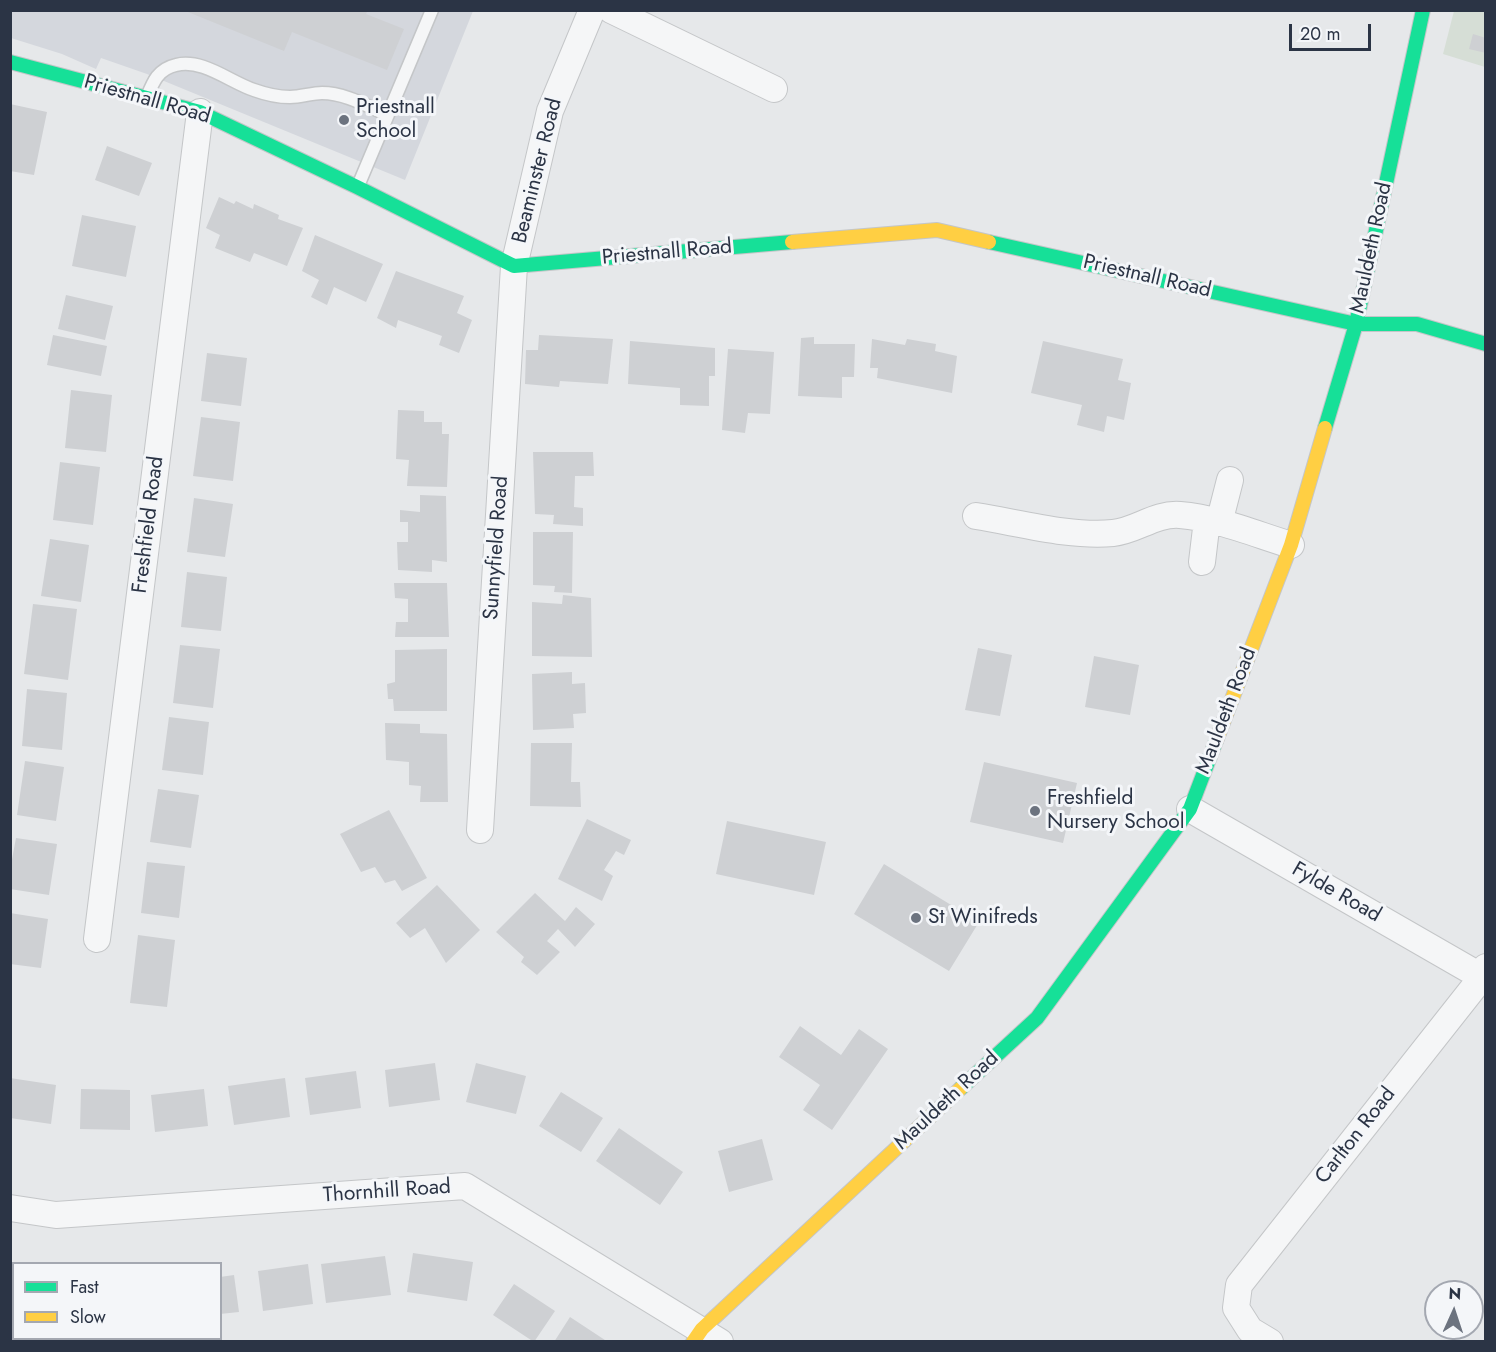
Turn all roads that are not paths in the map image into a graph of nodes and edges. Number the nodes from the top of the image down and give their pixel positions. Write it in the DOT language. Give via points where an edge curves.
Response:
graph roads {
  1 [pos="432,10"];
  2 [pos="592,10"];
  3 [pos="611,10"];
  4 [pos="1418,13"];
  5 [pos="10,62"];
  6 [pos="774,89"];
  7 [pos="146,98"];
  8 [pos="200,112"];
  9 [pos="388,115"];
  10 [pos="357,187"];
  11 [pos="514,266"];
  12 [pos="1356,324"];
  13 [pos="1485,344"];
  14 [pos="1230,480"];
  15 [pos="976,516"];
  16 [pos="1213,522"];
  17 [pos="1291,544"];
  18 [pos="1202,562"];
  19 [pos="1190,809"];
  20 [pos="480,830"];
  21 [pos="98,939"];
  22 [pos="1484,972"];
  23 [pos="10,1208"];
  24 [pos="705,1337"];
  25 [pos="1270,1341"];
  1 -- 9 [label="lane"];
  2 -- 11 [label="street, Beaminster Road" via="550,111"];
  3 -- 6 [label="street"];
  4 -- 12 [label="street, Mauldeth Road"];
  5 -- 7 [label="street, Priestnall Road"];
  7 -- 8 [label="street, Priestnall Road"];
  7 -- 9 [label="lane" via="155,77 176,65 188,64 271,95 335,94"];
  8 -- 10 [label="street, Priestnall Road"];
  8 -- 21 [label="street, Freshfield Road"];
  9 -- 10 [label="lane"];
  10 -- 11 [label="street, Priestnall Road"];
  11 -- 12 [label="street, Priestnall Road" via="937,230"];
  11 -- 20 [label="street, Sunnyfield Road"];
  12 -- 13 [label="street, Priestnall Road" via="1417,324"];
  12 -- 17 [label="street, Mauldeth Road"];
  14 -- 16 [label="street"];
  15 -- 16 [label="street" via="1086,534 1117,533 1155,518 1178,515"];
  16 -- 17 [label="street"];
  16 -- 18 [label="street"];
  17 -- 19 [label="street, Mauldeth Road"];
  19 -- 22 [label="street, Fylde Road"];
  19 -- 24 [label="street, Mauldeth Road" via="1037,1018"];
  22 -- 25 [label="street, Carlton Road" via="1239,1285 1236,1308 1250,1330"];
  23 -- 24 [label="street, Thornhill Road" via="56,1215 465,1186"];
}
